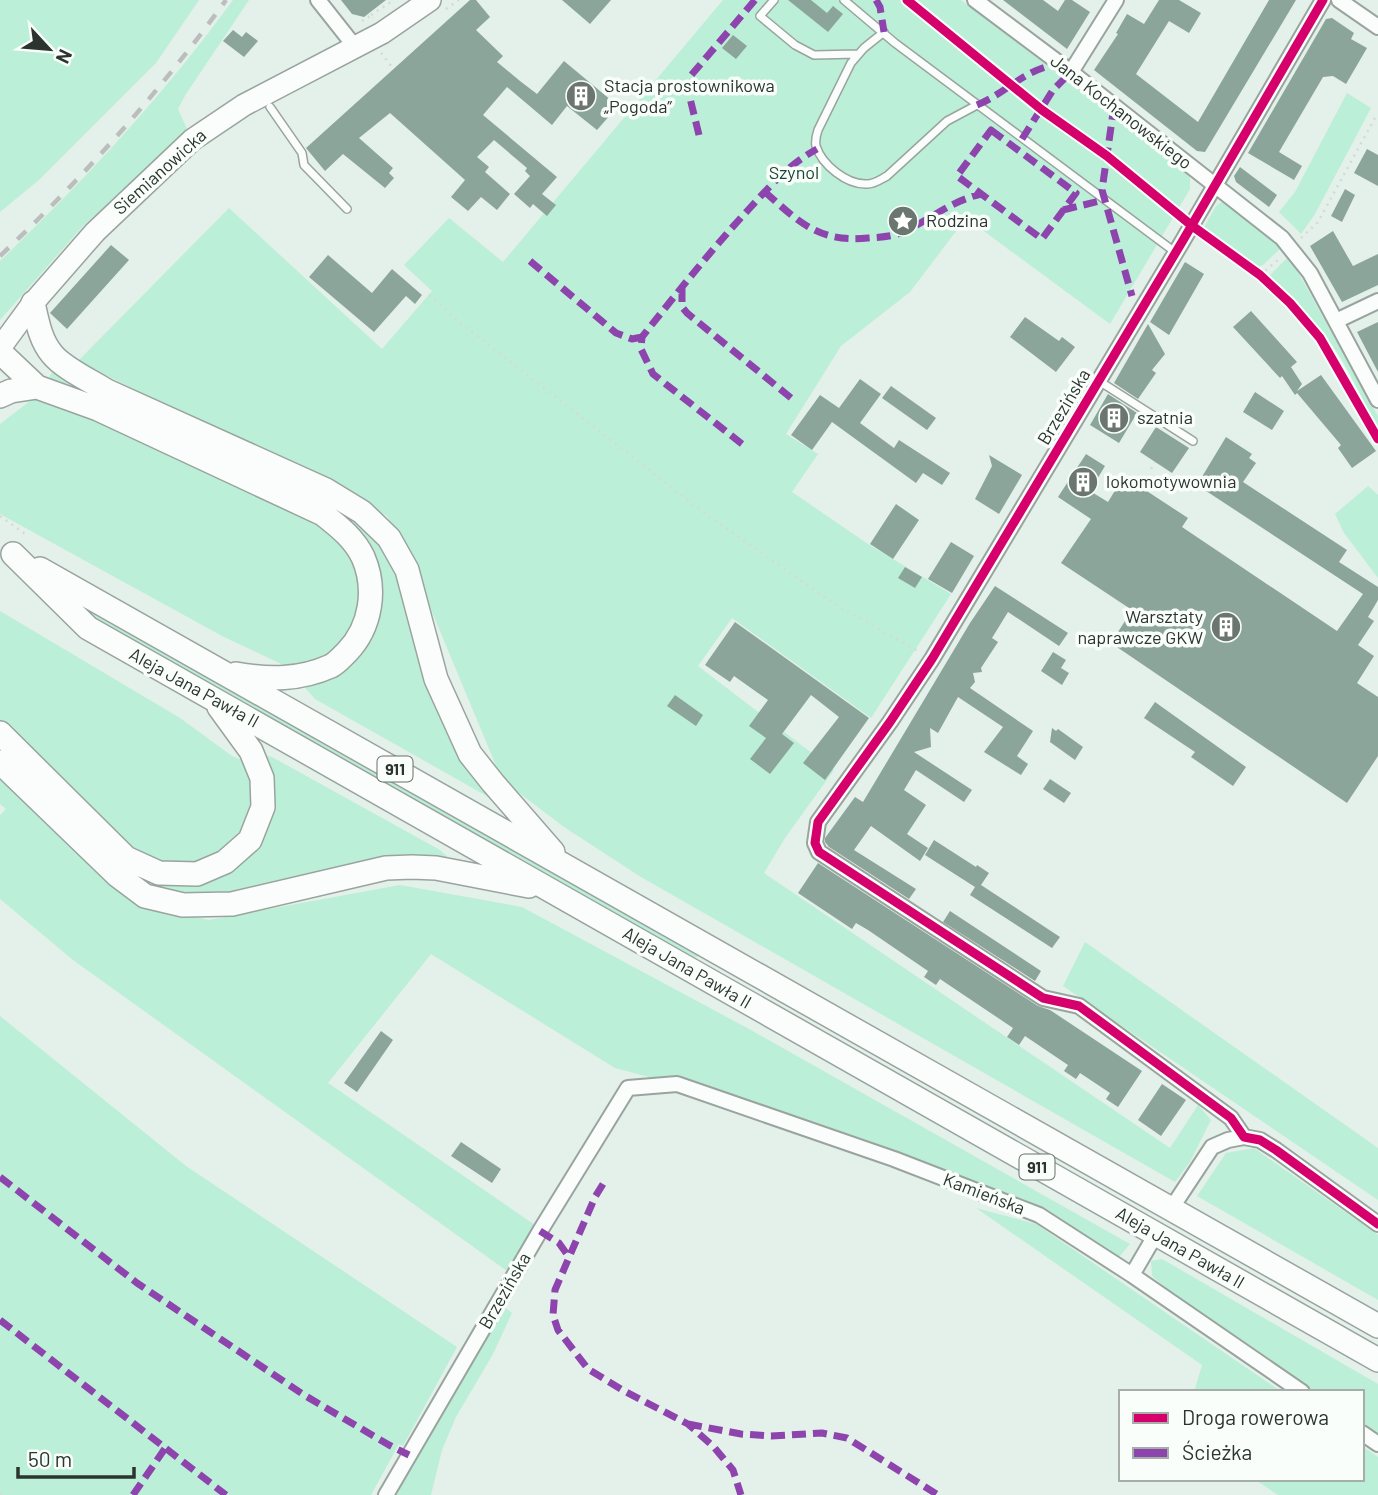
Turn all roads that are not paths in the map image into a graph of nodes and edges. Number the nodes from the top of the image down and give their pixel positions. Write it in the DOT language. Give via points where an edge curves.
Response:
graph roads {
  1 [pos="318,0"];
  2 [pos="430,0"];
  3 [pos="774,0"];
  4 [pos="844,0"];
  5 [pos="975,0"];
  6 [pos="1116,0"];
  7 [pos="1322,0"];
  8 [pos="1339,0"];
  9 [pos="1378,27"];
  10 [pos="884,32"];
  11 [pos="356,48"];
  12 [pos="858,54"];
  13 [pos="1071,72"];
  14 [pos="977,105"];
  15 [pos="270,107"];
  16 [pos="1215,185"];
  17 [pos="346,209"];
  18 [pos="1175,252"];
  19 [pos="1378,301"];
  20 [pos="33,303"];
  21 [pos="1336,321"];
  22 [pos="0,350"];
  23 [pos="52,355"];
  24 [pos="1098,380"];
  25 [pos="37,387"];
  26 [pos="0,396"];
  27 [pos="1378,400"];
  28 [pos="1193,441"];
  29 [pos="7,550"];
  30 [pos="222,672"];
  31 [pos="211,697"];
  32 [pos="0,733"];
  33 [pos="0,762"];
  34 [pos="567,867"];
  35 [pos="553,892"];
  36 [pos="628,1088"];
  37 [pos="1244,1137"];
  38 [pos="1171,1209"];
  39 [pos="1378,1224"];
  40 [pos="1156,1234"];
  41 [pos="1132,1275"];
  42 [pos="1378,1326"];
  43 [pos="1378,1360"];
  44 [pos="1299,1390"];
  45 [pos="386,1495"];
  1 -- 11 [label="street"];
  2 -- 11 [label="main road, Siemianowicka"];
  3 -- 12 [label="lane" via="760,16 803,50 824,57"];
  4 -- 10 [label="lane"];
  5 -- 13 [label="street, Jana Kochanowskiego"];
  6 -- 13 [label="street"];
  7 -- 16 [label="street, Brzezińska"];
  8 -- 9 [label="street"];
  10 -- 12 [label="lane"];
  10 -- 14 [label="lane"];
  11 -- 20 [label="main road, Siemianowicka" via="244,105 192,139 95,232"];
  12 -- 14 [label="lane" via="815,141 829,166 853,182 866,184 887,176 947,121"];
  13 -- 16 [label="street, Jana Kochanowskiego"];
  14 -- 18 [label="lane"];
  15 -- 17 [label="lane" via="302,153 304,165"];
  16 -- 18 [label="street, Brzezińska"];
  16 -- 21 [label="street, Jana Kochanowskiego" via="1292,248"];
  18 -- 24 [label="street, Brzezińska"];
  19 -- 21 [label="street"];
  20 -- 22 [label="main road, Siemianowicka"];
  20 -- 23 [label="main road" via="39,330"];
  21 -- 27 [label="street, Jana Kochanowskiego"];
  22 -- 23 [label="main road"];
  22 -- 25 [label="main road"];
  23 -- 34 [label="main road" via="107,391 326,490 362,512 388,538 407,570 436,679 470,754"];
  24 -- 28 [label="lane"];
  24 -- 37 [label="street, Brzezińska" via="932,659 818,822 815,844 819,852 1043,998 1079,1006 1231,1118"];
  25 -- 26 [label="main road"];
  25 -- 30 [label="main road" via="98,409 323,514 347,533 363,556 370,584 369,611 360,639 334,665 293,679"];
  29 -- 30 [label="main road, Aleja Jana Pawła II / 911"];
  29 -- 31 [label="main road, Aleja Jana Pawła II / 911" via="88,628"];
  30 -- 34 [label="main road, Aleja Jana Pawła II / 911"];
  31 -- 32 [label="main road" via="251,751 262,778 264,807 250,839 225,862 197,874 159,873 126,858"];
  31 -- 35 [label="main road, Aleja Jana Pawła II / 911"];
  33 -- 35 [label="main road" via="117,875 145,896 170,902 232,904 386,868 412,867"];
  34 -- 38 [label="main road, Aleja Jana Pawła II / 911"];
  35 -- 40 [label="main road, Aleja Jana Pawła II / 911"];
  36 -- 41 [label="street, Kamieńska" via="677,1084 894,1159 1039,1215"];
  36 -- 45 [label="street, Brzezińska"];
  37 -- 38 [label="street" via="1212,1147"];
  37 -- 39 [label="street" via="1276,1150"];
  38 -- 42 [label="main road, Aleja Jana Pawła II / 911"];
  40 -- 41 [label="street"];
  40 -- 43 [label="main road, Aleja Jana Pawła II / 911"];
  41 -- 44 [label="street, Kamieńska"];
}
